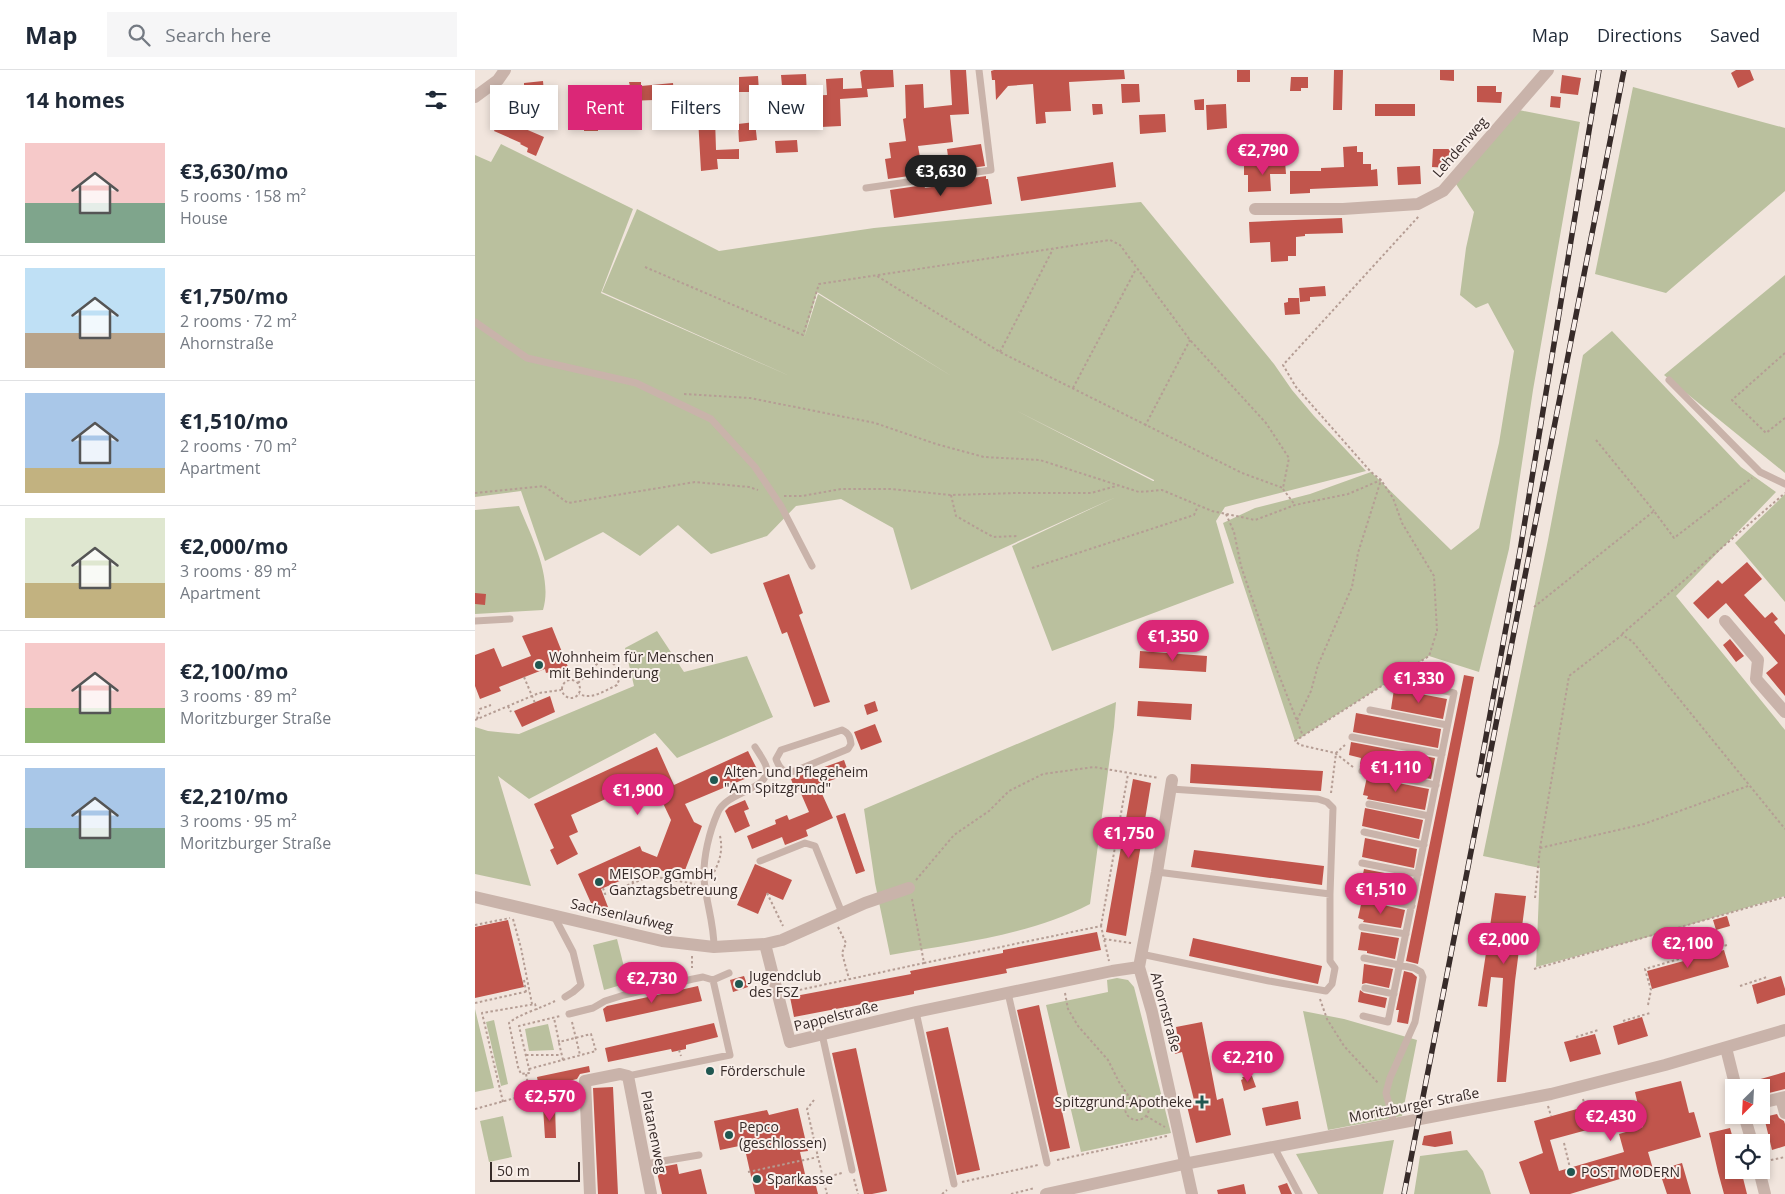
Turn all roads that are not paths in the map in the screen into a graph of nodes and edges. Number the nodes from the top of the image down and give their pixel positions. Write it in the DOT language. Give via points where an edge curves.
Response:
graph roads {
  1 [pos="505,70"];
  2 [pos="979,70"];
  3 [pos="1547,70"];
  4 [pos="475,97"];
  5 [pos="866,188"];
  6 [pos="1255,209"];
  7 [pos="475,322"];
  8 [pos="1669,380"];
  9 [pos="1785,484"];
  10 [pos="812,566"];
  11 [pos="510,619"];
  12 [pos="475,621"];
  13 [pos="1725,621"];
  14 [pos="1420,686"];
  15 [pos="1370,710"];
  16 [pos="1785,712"];
  17 [pos="1447,725"];
  18 [pos="1353,736"];
  19 [pos="755,746"];
  20 [pos="1441,754"];
  21 [pos="778,765"];
  22 [pos="767,770"];
  23 [pos="1362,771"];
  24 [pos="1171,785"];
  25 [pos="1436,785"];
  26 [pos="1369,804"];
  27 [pos="1429,816"];
  28 [pos="1363,832"];
  29 [pos="1424,845"];
  30 [pos="760,861"];
  31 [pos="1362,863"];
  32 [pos="1157,872"];
  33 [pos="1418,874"];
  34 [pos="909,888"];
  35 [pos="1330,894"];
  36 [pos="1362,895"];
  37 [pos="475,897"];
  38 [pos="1412,906"];
  39 [pos="838,915"];
  40 [pos="554,916"];
  41 [pos="1362,927"];
  42 [pos="1406,934"];
  43 [pos="765,944"];
  44 [pos="715,947"];
  45 [pos="1142,950"];
  46 [pos="1364,958"];
  47 [pos="1400,965"];
  48 [pos="1139,967"];
  49 [pos="729,973"];
  50 [pos="713,980"];
  51 [pos="1365,988"];
  52 [pos="1008,994"];
  53 [pos="1394,994"];
  54 [pos="565,996"];
  55 [pos="916,1012"];
  56 [pos="570,1015"];
  57 [pos="1363,1016"];
  58 [pos="1785,1030"];
  59 [pos="822,1034"];
  60 [pos="1726,1048"];
  61 [pos="628,1076"];
  62 [pos="1734,1079"];
  63 [pos="1783,1098"];
  64 [pos="1770,1101"];
  65 [pos="1785,1113"];
  66 [pos="1394,1123"];
  67 [pos="1274,1147"];
  68 [pos="699,1155"];
  69 [pos="1047,1163"];
  70 [pos="645,1164"];
  71 [pos="1184,1164"];
  72 [pos="852,1171"];
  73 [pos="1761,1179"];
  74 [pos="954,1184"];
  75 [pos="1041,1191"];
  76 [pos="590,1194"];
  77 [pos="651,1194"];
  78 [pos="1192,1194"];
  79 [pos="1299,1194"];
  80 [pos="1765,1194"];
  1 -- 4 [label="street" via="498,80"];
  2 -- 5 [label="lane" via="991,170"];
  3 -- 6 [label="street, Lehdenweg" via="1443,190 1418,204 1343,209"];
  7 -- 10 [label="lane" via="527,358 636,383 711,419 755,467"];
  8 -- 9 [label="lane" via="1760,472"];
  11 -- 12 [label="lane"];
  13 -- 16 [label="street" via="1758,660 1756,679"];
  14 -- 17 [label="lane" via="1454,693"];
  15 -- 17 [label="lane"];
  17 -- 20 [label="lane"];
  18 -- 20 [label="lane"];
  19 -- 22 [label="lane"];
  20 -- 25 [label="lane"];
  21 -- 21 [label="lane" via="777,754 787,747 842,730 850,737 848,749 795,770 788,772"];
  21 -- 22 [label="lane"];
  22 -- 44 [label="lane" via="765,780 737,794 719,810 705,853 704,881"];
  23 -- 25 [label="lane"];
  24 -- 32 [label="street, Ahornstraße"];
  24 -- 35 [label="lane" via="1319,799 1330,805 1333,808"];
  25 -- 27 [label="lane"];
  26 -- 27 [label="lane"];
  27 -- 29 [label="lane"];
  28 -- 29 [label="lane"];
  29 -- 33 [label="lane"];
  30 -- 39 [label="lane" via="805,843 815,846"];
  31 -- 33 [label="lane"];
  32 -- 35 [label="lane"];
  32 -- 45 [label="street, Ahornstraße"];
  33 -- 38 [label="lane"];
  34 -- 39 [label="street"];
  35 -- 45 [label="lane" via="1330,961 1335,968 1332,984 1326,991 1269,981"];
  36 -- 38 [label="lane"];
  37 -- 40 [label="street, Sachsenlaufweg"];
  38 -- 42 [label="lane"];
  39 -- 43 [label="street"];
  40 -- 44 [label="street, Sachsenlaufweg" via="662,941"];
  40 -- 54 [label="lane" via="573,952 581,985"];
  41 -- 42 [label="lane"];
  42 -- 47 [label="lane"];
  43 -- 44 [label="street, Sachsenlaufweg"];
  43 -- 59 [label="street, Pappelstraße" via="790,1042"];
  45 -- 48 [label="street, Ahornstraße"];
  46 -- 47 [label="lane"];
  47 -- 53 [label="lane"];
  47 -- 66 [label="lane" via="1414,968 1423,977 1415,1022 1390,1078 1387,1093"];
  48 -- 52 [label="street, Pappelstraße"];
  48 -- 71 [label="street, Ahornstraße" via="1152,1012"];
  49 -- 50 [label="lane"];
  50 -- 56 [label="lane" via="703,977 624,995"];
  50 -- 61 [label="lane" via="731,1054"];
  51 -- 53 [label="lane"];
  52 -- 55 [label="street, Pappelstraße"];
  52 -- 69 [label="lane"];
  53 -- 57 [label="lane" via="1388,1022"];
  55 -- 59 [label="street, Pappelstraße"];
  55 -- 74 [label="lane"];
  58 -- 60 [label="street, Moritzburger Straße"];
  59 -- 72 [label="lane"];
  60 -- 62 [label="street"];
  60 -- 66 [label="street, Moritzburger Straße" via="1551,1094"];
  61 -- 70 [label="street, Platanenweg"];
  61 -- 76 [label="street" via="620,1074 585,1081"];
  63 -- 64 [label="street"];
  63 -- 65 [label="street"];
  66 -- 67 [label="street, Moritzburger Straße"];
  67 -- 71 [label="street, Moritzburger Straße"];
  67 -- 79 [label="lane"];
  68 -- 70 [label="lane"];
  70 -- 77 [label="street, Platanenweg"];
  71 -- 75 [label="street, Moritzburger Straße"];
  71 -- 78 [label="street, Ahornstraße"];
  73 -- 80 [label="street"];
}
